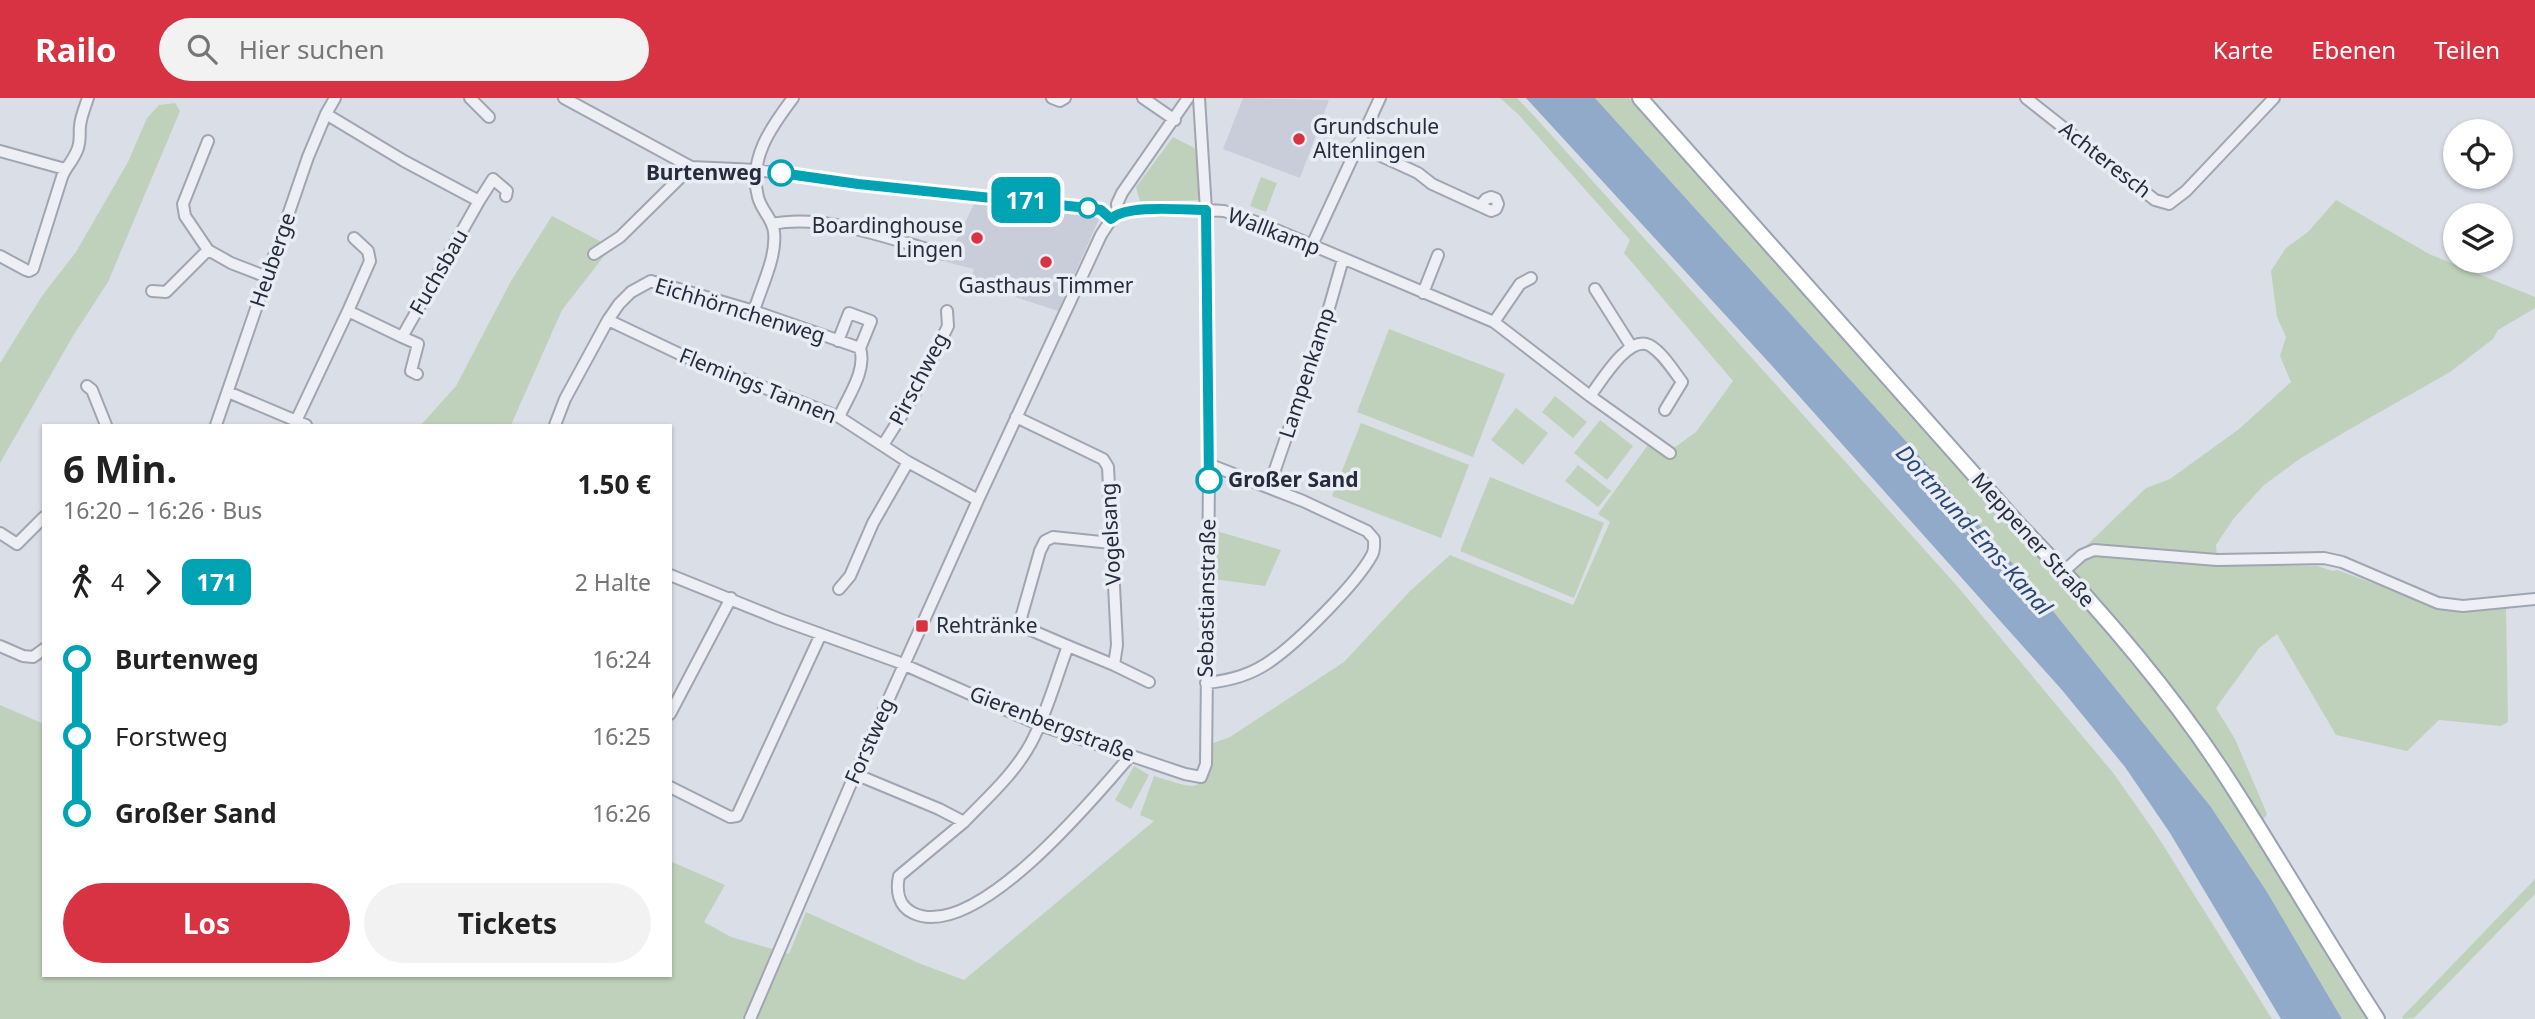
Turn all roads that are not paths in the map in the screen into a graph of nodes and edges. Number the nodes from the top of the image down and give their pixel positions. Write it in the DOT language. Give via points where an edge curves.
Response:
graph roads {
  1 [pos="88,98"];
  2 [pos="335,98"];
  3 [pos="470,98"];
  4 [pos="564,98"];
  5 [pos="793,98"];
  6 [pos="1052,98"];
  7 [pos="1065,98"];
  8 [pos="1143,98"];
  9 [pos="1188,98"];
  10 [pos="1199,98"];
  11 [pos="1380,98"];
  12 [pos="1640,98"];
  13 [pos="2026,98"];
  14 [pos="2274,98"];
  15 [pos="326,114"];
  16 [pos="489,117"];
  17 [pos="1175,120"];
  18 [pos="208,141"];
  19 [pos="1357,145"];
  20 [pos="0,151"];
  21 [pos="691,167"];
  22 [pos="65,169"];
  23 [pos="757,170"];
  24 [pos="506,196"];
  25 [pos="479,201"];
  26 [pos="1480,206"];
  27 [pos="1206,210"];
  28 [pos="1114,216"];
  29 [pos="772,224"];
  30 [pos="354,238"];
  31 [pos="1312,245"];
  32 [pos="208,250"];
  33 [pos="594,254"];
  34 [pos="944,254"];
  35 [pos="1438,255"];
  36 [pos="0,256"];
  37 [pos="1343,259"];
  38 [pos="267,277"];
  39 [pos="1531,278"];
  40 [pos="1595,289"];
  41 [pos="152,291"];
  42 [pos="1423,293"];
  43 [pos="348,310"];
  44 [pos="754,311"];
  45 [pos="947,311"];
  46 [pos="608,320"];
  47 [pos="1494,322"];
  48 [pos="402,337"];
  49 [pos="838,341"];
  50 [pos="1631,346"];
  51 [pos="860,348"];
  52 [pos="417,374"];
  53 [pos="87,386"];
  54 [pos="228,392"];
  55 [pos="1590,396"];
  56 [pos="1665,410"];
  57 [pos="839,417"];
  58 [pos="1016,417"];
  59 [pos="301,423"];
  60 [pos="106,424"];
  61 [pos="216,424"];
  62 [pos="555,424"];
  63 [pos="883,445"];
  64 [pos="1670,453"];
  65 [pos="908,462"];
  66 [pos="1208,464"];
  67 [pos="1269,487"];
  68 [pos="978,499"];
  69 [pos="42,519"];
  70 [pos="0,533"];
  71 [pos="1111,543"];
  72 [pos="2064,571"];
  73 [pos="672,576"];
  74 [pos="839,589"];
  75 [pos="731,598"];
  76 [pos="2535,599"];
  77 [pos="821,634"];
  78 [pos="0,646"];
  79 [pos="1068,646"];
  80 [pos="42,650"];
  81 [pos="905,665"];
  82 [pos="1114,665"];
  83 [pos="1149,682"];
  84 [pos="1206,683"];
  85 [pos="672,710"];
  86 [pos="1040,725"];
  87 [pos="1130,755"];
  88 [pos="855,774"];
  89 [pos="1201,777"];
  90 [pos="672,788"];
  91 [pos="964,822"];
  92 [pos="750,1019"];
  93 [pos="2377,1019"];
  1 -- 22 [label="street" via="79,145"];
  2 -- 15 [label="street, Heuberge"];
  3 -- 16 [label="street"];
  4 -- 21 [label="street"];
  5 -- 23 [label="street" via="761,146"];
  6 -- 7 [label="street" via="1060,102"];
  8 -- 17 [label="street"];
  9 -- 17 [label="street, Forstweg"];
  10 -- 27 [label="street"];
  11 -- 19 [label="street"];
  12 -- 72 [label="main road, Meppener Straße"];
  13 -- 14 [label="street, Achteresch" via="2155,200 2169,204"];
  15 -- 25 [label="street"];
  15 -- 38 [label="street, Heuberge"];
  17 -- 28 [label="street, Forstweg" via="1122,193"];
  18 -- 32 [label="street" via="183,204"];
  19 -- 26 [label="street"];
  19 -- 31 [label="street"];
  20 -- 22 [label="street"];
  21 -- 23 [label="street"];
  21 -- 33 [label="street" via="620,237"];
  22 -- 36 [label="street" via="35,264 29,271"];
  23 -- 28 [label="street" via="1088,208"];
  23 -- 29 [label="street" via="758,197"];
  24 -- 25 [label="street" via="507,191 493,179"];
  25 -- 48 [label="street, Fuchsbau"];
  27 -- 28 [label="street, Wallkamp" via="1134,210"];
  27 -- 31 [label="street, Wallkamp" via="1224,211"];
  27 -- 66 [label="street, Sebastianstraße"];
  28 -- 58 [label="street, Forstweg"];
  29 -- 34 [label="street" via="796,220 852,229"];
  29 -- 44 [label="street" via="772,255"];
  30 -- 43 [label="street" via="368,251 370,261"];
  31 -- 37 [label="street, Wallkamp"];
  32 -- 38 [label="street"];
  32 -- 41 [label="street" via="166,292"];
  35 -- 42 [label="street"];
  37 -- 42 [label="street, Wallkamp"];
  37 -- 67 [label="street, Lampenkamp"];
  38 -- 54 [label="street, Heuberge"];
  39 -- 47 [label="street" via="1520,284"];
  40 -- 50 [label="street"];
  42 -- 47 [label="street, Wallkamp"];
  43 -- 48 [label="street, Fuchsbau"];
  43 -- 59 [label="street"];
  44 -- 46 [label="street, Eichhörnchenweg" via="651,281 619,304"];
  44 -- 49 [label="street, Eichhörnchenweg"];
  45 -- 63 [label="street, Pirschweg" via="948,326"];
  46 -- 57 [label="street, Flemings Tannen" via="686,358"];
  46 -- 62 [label="street"];
  47 -- 55 [label="street, Wallkamp"];
  48 -- 52 [label="street" via="418,344 411,371"];
  49 -- 51 [label="street, Eichhörnchenweg"];
  49 -- 51 [label="street, Eichhörnchenweg" via="849,313 871,321"];
  50 -- 55 [label="street"];
  50 -- 56 [label="street" via="1641,342 1651,346 1682,382"];
  51 -- 57 [label="street, Eichhörnchenweg" via="862,369"];
  53 -- 60 [label="street"];
  54 -- 59 [label="street"];
  54 -- 61 [label="street, Heuberge"];
  55 -- 64 [label="street, Wallkamp"];
  57 -- 63 [label="street, Flemings Tannen"];
  58 -- 68 [label="street, Forstweg"];
  58 -- 71 [label="street, Vogelsang" via="1103,459 1108,467"];
  63 -- 65 [label="street, Flemings Tannen"];
  65 -- 68 [label="street, Flemings Tannen"];
  65 -- 74 [label="street"];
  66 -- 67 [label="street"];
  66 -- 84 [label="street, Sebastianstraße"];
  67 -- 84 [label="street" via="1367,531 1374,539 1374,552 1349,586 1271,661 1228,681"];
  68 -- 81 [label="street, Forstweg"];
  69 -- 70 [label="street" via="16,544"];
  71 -- 79 [label="street" via="1054,537 1045,541 1040,551 1019,625"];
  71 -- 82 [label="street, Vogelsang"];
  72 -- 76 [label="street" via="2094,550 2217,560 2314,557 2342,562 2438,603 2463,606"];
  72 -- 93 [label="main road, Meppener Straße" via="2163,687 2225,774"];
  73 -- 75 [label="street"];
  75 -- 77 [label="street"];
  75 -- 85 [label="street"];
  77 -- 81 [label="street"];
  77 -- 90 [label="street" via="737,816 730,817"];
  78 -- 80 [label="street" via="23,656 33,657"];
  79 -- 82 [label="street"];
  79 -- 86 [label="street"];
  81 -- 86 [label="street, Gierenbergstraße"];
  81 -- 88 [label="street, Forstweg"];
  82 -- 83 [label="street"];
  84 -- 89 [label="street, Sebastianstraße" via="1206,764"];
  86 -- 87 [label="street, Gierenbergstraße"];
  86 -- 91 [label="street" via="1016,764"];
  87 -- 89 [label="street, Gierenbergstraße"];
  87 -- 91 [label="street" via="1041,852 989,894 944,917 909,912 897,889 899,876"];
  88 -- 91 [label="street"];
  88 -- 92 [label="street, Forstweg"];
}
